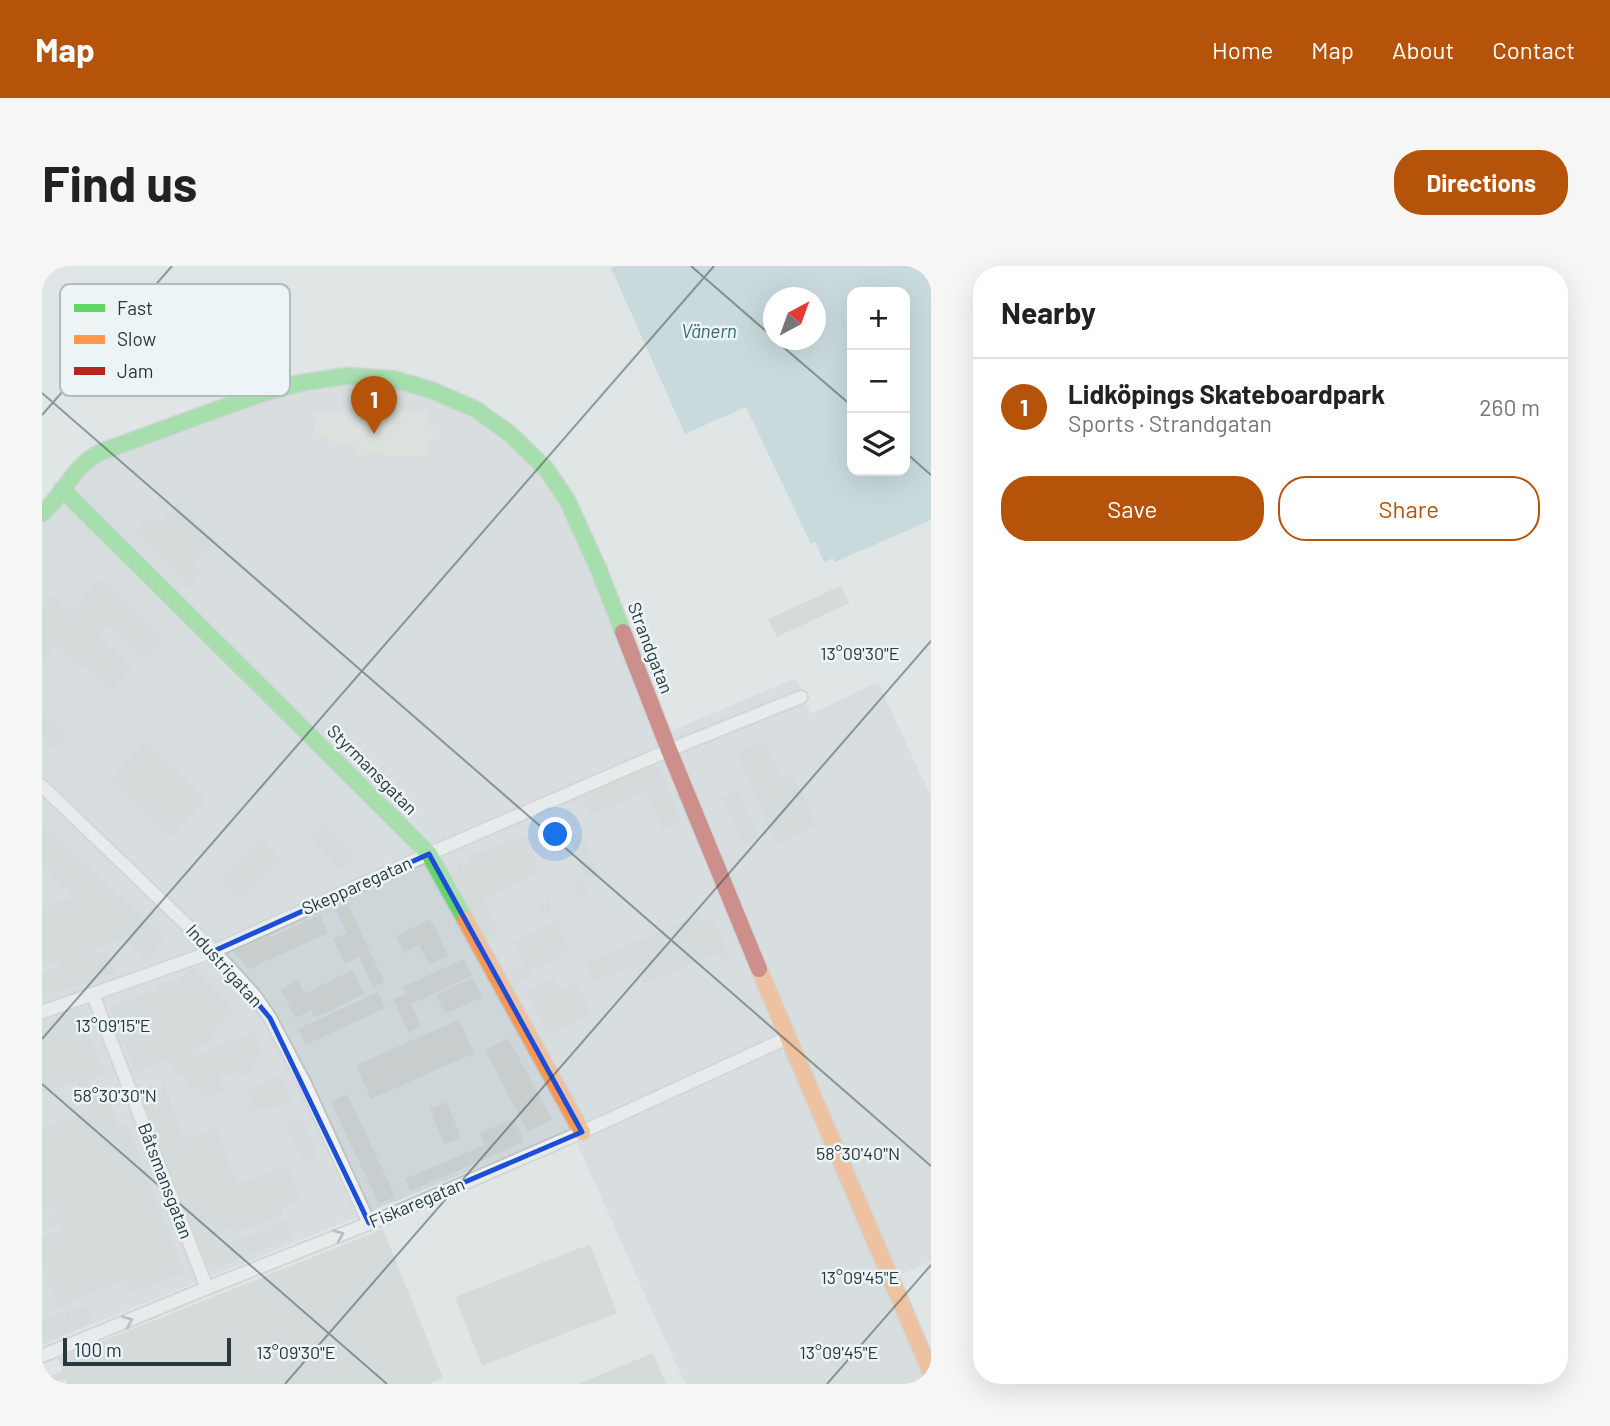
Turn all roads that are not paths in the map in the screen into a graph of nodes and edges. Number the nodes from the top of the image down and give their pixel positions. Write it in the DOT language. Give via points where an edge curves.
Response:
graph roads {
  1 [pos="290,386"];
  2 [pos="255,396"];
  3 [pos="62,489"];
  4 [pos="42,514"];
  5 [pos="801,697"];
  6 [pos="669,750"];
  7 [pos="42,786"];
  8 [pos="429,854"];
  9 [pos="214,951"];
  10 [pos="93,995"];
  11 [pos="42,1013"];
  12 [pos="787,1038"];
  13 [pos="582,1132"];
  14 [pos="369,1223"];
  15 [pos="207,1288"];
  16 [pos="42,1356"];
  17 [pos="931,1373"];
  1 -- 6 [label="street, Strandgatan" via="346,376 393,379 475,409 510,434 546,469 567,500"];
  2 -- 3 [label="street, Strandgatan" via="101,452 86,460"];
  3 -- 4 [label="street, Strandgatan"];
  3 -- 8 [label="street, Styrmansgatan"];
  5 -- 6 [label="street, Skepparegatan"];
  6 -- 8 [label="street, Skepparegatan"];
  6 -- 12 [label="street, Strandgatan"];
  7 -- 9 [label="street, Industrigatan"];
  8 -- 9 [label="street, Skepparegatan"];
  8 -- 13 [label="street, Styrmansgatan"];
  9 -- 10 [label="street, Skepparegatan"];
  9 -- 14 [label="street, Industrigatan" via="270,1018"];
  10 -- 11 [label="street, Skepparegatan"];
  10 -- 15 [label="street, Båtsmansgatan"];
  12 -- 13 [label="street, Fiskaregatan"];
  12 -- 17 [label="street, Strandgatan"];
  13 -- 14 [label="street, Fiskaregatan"];
  15 -- 14 [label="street, Fiskaregatan, one-way"];
  16 -- 15 [label="street, Fiskaregatan, one-way"];
}
